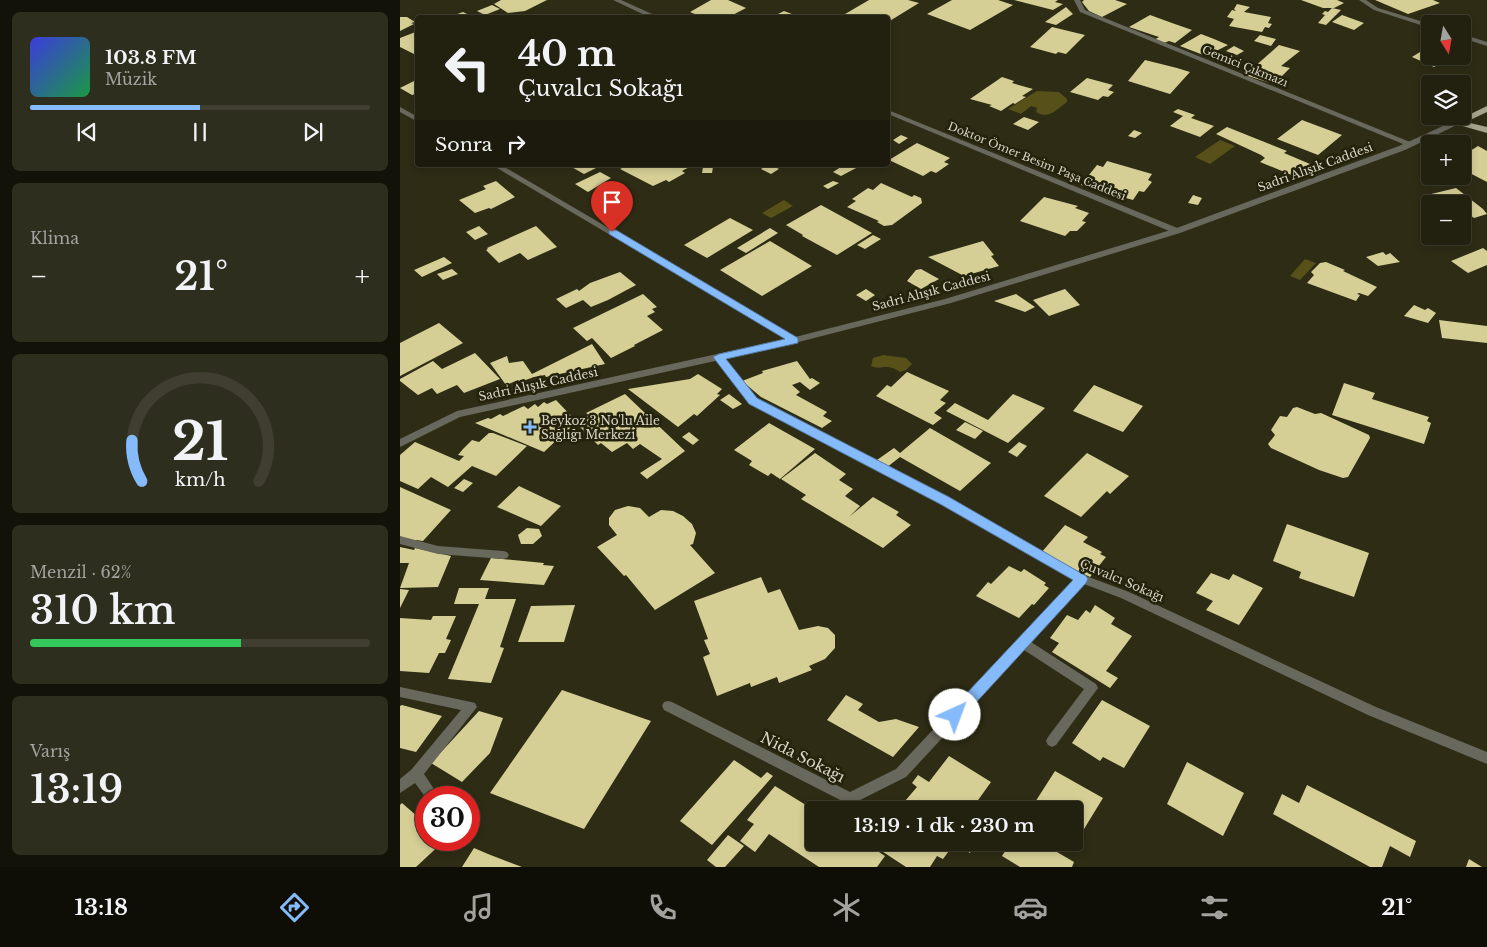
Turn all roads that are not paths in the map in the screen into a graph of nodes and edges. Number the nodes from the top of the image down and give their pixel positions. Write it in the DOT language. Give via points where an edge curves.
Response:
graph roads {
  1 [pos="616,0"];
  2 [pos="1077,0"];
  3 [pos="1362,0"];
  4 [pos="651,15"];
  5 [pos="1421,23"];
  6 [pos="1471,39"];
  7 [pos="1487,44"];
  8 [pos="400,109"];
  9 [pos="1487,109"];
  10 [pos="890,113"];
  11 [pos="1471,116"];
  12 [pos="415,118"];
  13 [pos="1453,125"];
  14 [pos="1466,125"];
  15 [pos="1487,130"];
  16 [pos="1411,144"];
  17 [pos="499,167"];
  18 [pos="1177,231"];
  19 [pos="794,340"];
  20 [pos="719,357"];
  21 [pos="400,442"];
  22 [pos="400,540"];
  23 [pos="503,556"];
  24 [pos="1082,579"];
  25 [pos="1023,643"];
  26 [pos="400,692"];
  27 [pos="668,706"];
  28 [pos="1052,741"];
  29 [pos="1487,758"];
  30 [pos="416,774"];
  31 [pos="425,786"];
  32 [pos="400,787"];
  1 -- 4 [label="street"];
  2 -- 16 [label="street, Gemici Çıkmazı" via="1082,11"];
  3 -- 5 [label="street" via="1376,9"];
  6 -- 7 [label="street"];
  8 -- 12 [label="street"];
  9 -- 11 [label="main road"];
  10 -- 18 [label="street, Doktor Ömer Besim Paşa Caddesi"];
  13 -- 16 [label="street, Sadri Alışık Caddesi"];
  14 -- 15 [label="main road"];
  16 -- 18 [label="street, Sadri Alışık Caddesi"];
  17 -- 19 [label="street"];
  18 -- 19 [label="street, Sadri Alışık Caddesi" via="948,301"];
  19 -- 20 [label="street, Sadri Alışık Caddesi"];
  20 -- 21 [label="street, Sadri Alışık Caddesi" via="457,414"];
  20 -- 24 [label="street, Çuvalcı Sokağı" via="753,401 945,501"];
  22 -- 23 [label="street" via="438,550"];
  24 -- 25 [label="street, Nida Sokağı"];
  24 -- 29 [label="street, Çuvalcı Sokağı" via="1125,595 1372,711"];
  25 -- 27 [label="street, Nida Sokağı" via="901,773 850,800"];
  25 -- 28 [label="street" via="1092,688"];
  26 -- 30 [label="street" via="471,707"];
  30 -- 31 [label="street"];
  30 -- 32 [label="street"];
}
